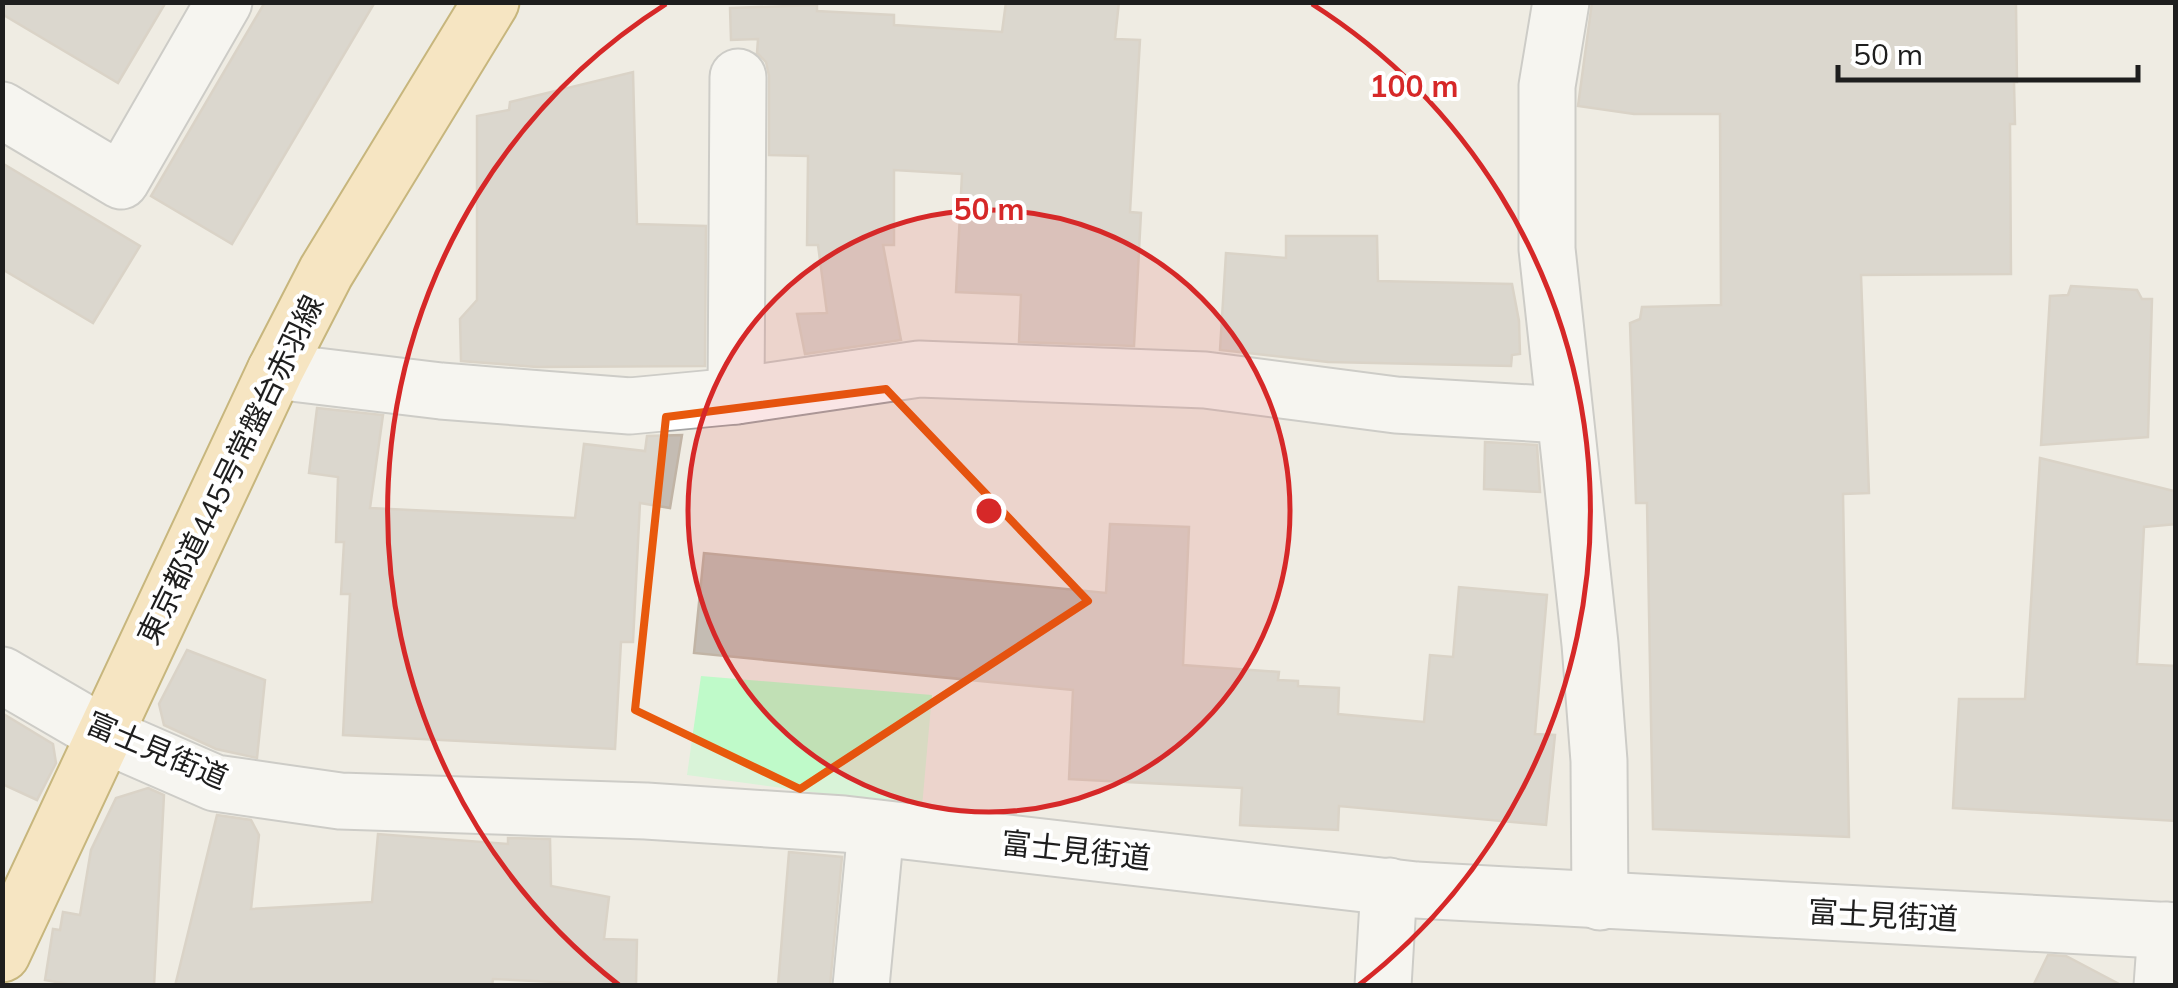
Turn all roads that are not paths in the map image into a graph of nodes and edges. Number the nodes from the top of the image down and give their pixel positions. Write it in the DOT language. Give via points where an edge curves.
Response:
graph roads {
  1 [pos="224,2"];
  2 [pos="491,2"];
  3 [pos="1562,2"];
  4 [pos="738,77"];
  5 [pos="2,110"];
  6 [pos="275,371"];
  7 [pos="736,396"];
  8 [pos="1563,414"];
  9 [pos="2,675"];
  10 [pos="106,735"];
  11 [pos="876,829"];
  12 [pos="1389,886"];
  13 [pos="1600,902"];
  14 [pos="2170,931"];
  15 [pos="2,954"];
  16 [pos="861,986"];
  17 [pos="1383,986"];
  18 [pos="2162,986"];
  1 -- 5 [label="street" via="121,181"];
  2 -- 6 [label="main road, 東京都道445号常盤台赤羽線" via="326,272"];
  3 -- 8 [label="street" via="1545,130 1547,249"];
  4 -- 7 [label="street"];
  6 -- 7 [label="street" via="630,406"];
  6 -- 10 [label="main road, 東京都道445号常盤台赤羽線"];
  7 -- 8 [label="street" via="919,369 1205,380 1396,405"];
  8 -- 13 [label="street" via="1592,664"];
  9 -- 10 [label="street, 富士見街道"];
  10 -- 11 [label="street, 富士見街道" via="214,783 340,801 646,811"];
  10 -- 15 [label="main road, 東京都道445号常盤台赤羽線"];
  11 -- 12 [label="street, 富士見街道"];
  11 -- 16 [label="street"];
  12 -- 13 [label="street, 富士見街道"];
  12 -- 17 [label="street"];
  13 -- 14 [label="street, 富士見街道"];
  14 -- 18 [label="street"];
}
